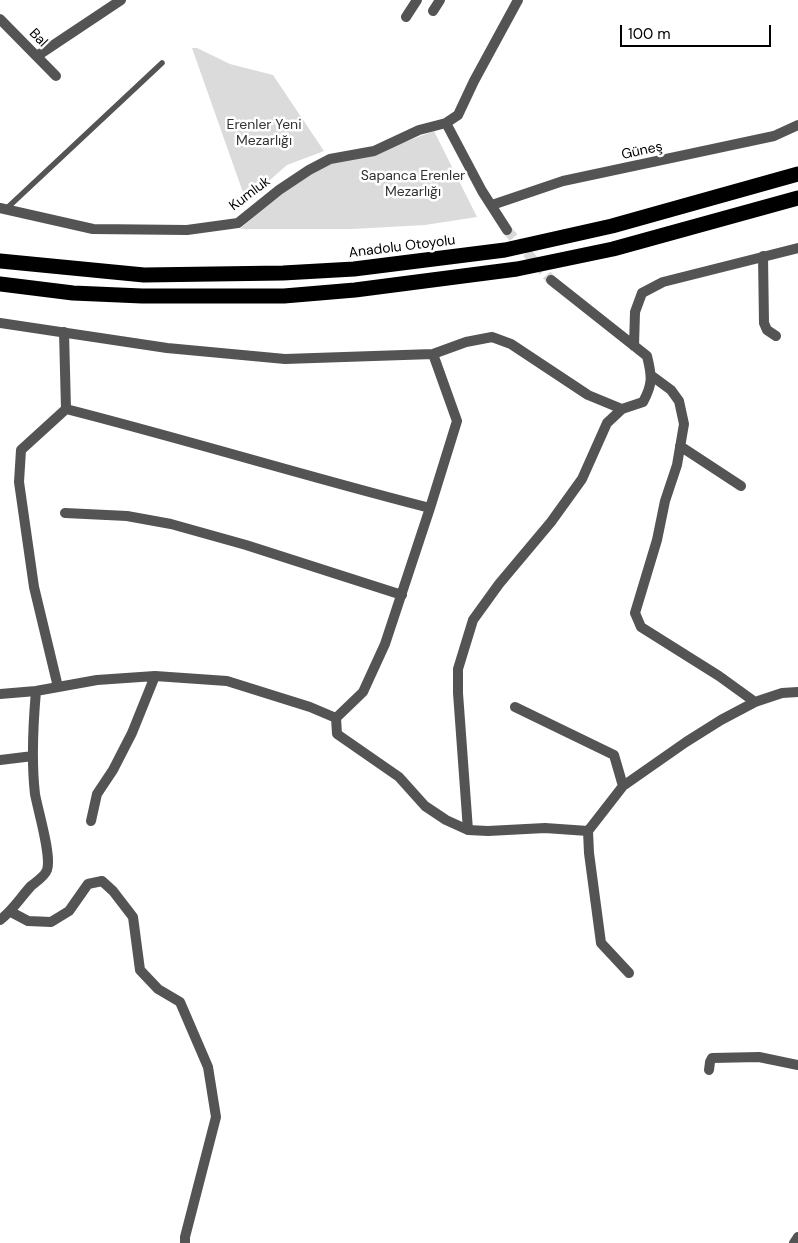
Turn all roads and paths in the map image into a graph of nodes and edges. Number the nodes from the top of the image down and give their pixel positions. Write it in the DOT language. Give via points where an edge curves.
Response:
graph roads {
  1 [pos="121,0"];
  2 [pos="417,0"];
  3 [pos="440,0"];
  4 [pos="518,0"];
  5 [pos="434,11"];
  6 [pos="406,17"];
  7 [pos="0,19"];
  8 [pos="37,56"];
  9 [pos="162,62"];
  10 [pos="56,76"];
  11 [pos="446,122"];
  12 [pos="798,125"];
  13 [pos="798,174"];
  14 [pos="798,198"];
  15 [pos="492,205"];
  16 [pos="3,209"];
  17 [pos="507,230"];
  18 [pos="798,248"];
  19 [pos="763,256"];
  20 [pos="0,261"];
  21 [pos="551,280"];
  22 [pos="0,284"];
  23 [pos="0,322"];
  24 [pos="64,332"];
  25 [pos="776,336"];
  26 [pos="634,346"];
  27 [pos="433,354"];
  28 [pos="652,376"];
  29 [pos="66,409"];
  30 [pos="622,409"];
  31 [pos="680,446"];
  32 [pos="740,486"];
  33 [pos="430,508"];
  34 [pos="65,513"];
  35 [pos="402,595"];
  36 [pos="155,676"];
  37 [pos="58,687"];
  38 [pos="36,691"];
  39 [pos="798,692"];
  40 [pos="0,694"];
  41 [pos="755,702"];
  42 [pos="515,707"];
  43 [pos="336,718"];
  44 [pos="33,756"];
  45 [pos="0,760"];
  46 [pos="623,786"];
  47 [pos="92,821"];
  48 [pos="468,830"];
  49 [pos="588,831"];
  50 [pos="11,912"];
  51 [pos="0,920"];
  52 [pos="628,973"];
  53 [pos="798,1065"];
  54 [pos="709,1070"];
  55 [pos="798,1237"];
  56 [pos="185,1243"];
  57 [pos="794,1243"];
  1 -- 8 [label="street"];
  2 -- 6 [label="street"];
  3 -- 5 [label="street"];
  4 -- 11 [label="street" via="458,115"];
  7 -- 8 [label="street, Bal"];
  8 -- 10 [label="street, Bal"];
  9 -- 16 [label="lane"];
  11 -- 15 [label="street"];
  11 -- 16 [label="street, Kumluk" via="419,130 374,151 330,159 279,190 238,223 187,230 93,230"];
  12 -- 15 [label="street, Güneş" via="774,136 563,182"];
  13 -- 20 [label="highway, Anadolu Otoyolu" via="612,226 505,250 354,269 144,275"];
  14 -- 22 [label="highway" via="575,257 517,269 355,290 284,296 142,296 73,293"];
  15 -- 17 [label="street"];
  18 -- 19 [label="street"];
  19 -- 25 [label="street" via="764,323 767,330"];
  19 -- 26 [label="street" via="663,282 642,293 635,312"];
  21 -- 26 [label="street"];
  23 -- 24 [label="street"];
  24 -- 27 [label="street" via="167,348 286,359"];
  24 -- 29 [label="street"];
  26 -- 28 [label="street" via="647,356"];
  27 -- 30 [label="street" via="492,337 511,344 588,395"];
  27 -- 33 [label="street" via="457,421"];
  28 -- 30 [label="street" via="643,402"];
  28 -- 31 [label="street" via="672,390 679,401 684,424"];
  29 -- 33 [label="street"];
  29 -- 37 [label="street" via="21,450 19,482 34,587"];
  30 -- 48 [label="street" via="607,423 582,480 473,620 458,669"];
  31 -- 32 [label="street"];
  31 -- 41 [label="street" via="635,613 641,627"];
  33 -- 35 [label="street"];
  34 -- 35 [label="street" via="127,516 171,524"];
  35 -- 43 [label="street" via="385,644 363,692"];
  36 -- 37 [label="street" via="97,680"];
  36 -- 43 [label="street" via="227,681"];
  36 -- 47 [label="street" via="132,733 97,794"];
  37 -- 38 [label="street"];
  38 -- 40 [label="street"];
  38 -- 44 [label="street"];
  39 -- 41 [label="street" via="782,693"];
  41 -- 46 [label="street" via="686,742"];
  42 -- 46 [label="street" via="614,755"];
  43 -- 48 [label="street" via="338,734 399,777 425,806"];
  44 -- 45 [label="street"];
  44 -- 50 [label="street" via="35,793 48,859 46,871"];
  46 -- 49 [label="street"];
  48 -- 49 [label="street" via="545,828"];
  49 -- 52 [label="street" via="601,943"];
  50 -- 51 [label="street"];
  50 -- 56 [label="street" via="28,921 51,922 69,911 88,884 102,880 133,917 140,970 158,989 180,1002 208,1067 216,1116"];
  53 -- 54 [label="street" via="759,1057 712,1058"];
  55 -- 57 [label="street"];
}
